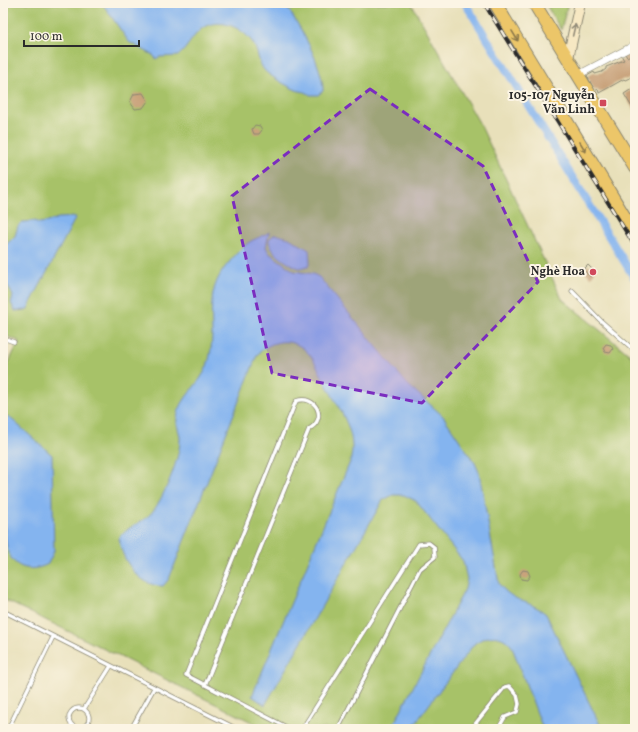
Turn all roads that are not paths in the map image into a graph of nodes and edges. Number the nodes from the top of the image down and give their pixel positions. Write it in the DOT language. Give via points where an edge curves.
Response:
graph roads {
  1 [pos="495,3"];
  2 [pos="534,3"];
  3 [pos="580,3"];
  4 [pos="635,44"];
  5 [pos="568,58"];
  6 [pos="578,75"];
  7 [pos="635,168"];
  8 [pos="635,234"];
  9 [pos="572,291"];
  10 [pos="3,338"];
  11 [pos="14,342"];
  12 [pos="635,351"];
  13 [pos="3,611"];
  14 [pos="53,637"];
  15 [pos="110,666"];
  16 [pos="205,685"];
  17 [pos="154,688"];
  18 [pos="84,709"];
  19 [pos="8,729"];
  20 [pos="132,729"];
  21 [pos="237,729"];
  22 [pos="290,729"];
  23 [pos="302,729"];
  24 [pos="338,729"];
  25 [pos="471,729"];
  26 [pos="498,729"];
  1 -- 8 [label="highway, one-way"];
  2 -- 5 [label="highway"];
  5 -- 3 [label="main road, one-way"];
  4 -- 6 [label="street"];
  5 -- 6 [label="highway"];
  6 -- 7 [label="highway"];
  9 -- 12 [label="lane"];
  10 -- 11 [label="lane"];
  13 -- 14 [label="lane"];
  14 -- 15 [label="lane"];
  14 -- 19 [label="lane"];
  15 -- 17 [label="lane"];
  15 -- 18 [label="lane"];
  16 -- 16 [label="lane" via="186,675 296,401 311,401 318,408 319,418 309,429"];
  16 -- 22 [label="lane"];
  17 -- 20 [label="lane"];
  17 -- 21 [label="lane"];
  18 -- 18 [label="lane" via="78,708 69,714 69,721 73,726 80,728 88,722 89,715"];
  23 -- 24 [label="lane" via="419,544 429,543 434,547 435,557 420,569"];
  25 -- 26 [label="lane" via="505,687 509,686 518,695 518,712 505,717"];
}
